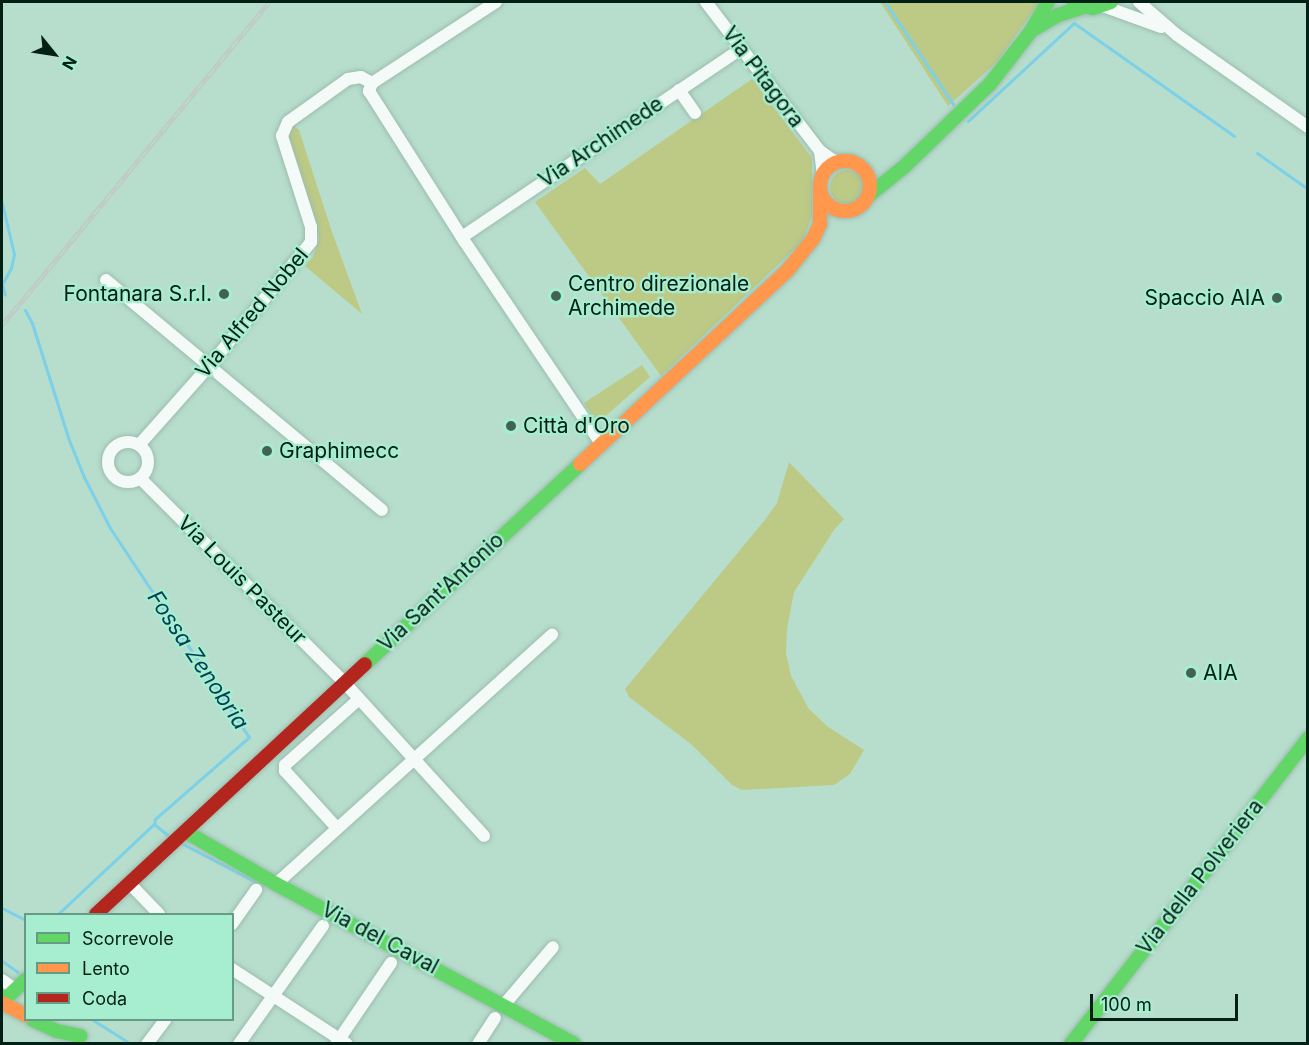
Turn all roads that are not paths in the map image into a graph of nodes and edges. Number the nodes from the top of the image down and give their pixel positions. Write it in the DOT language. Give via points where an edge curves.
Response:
graph roads {
  1 [pos="495,2"];
  2 [pos="706,2"];
  3 [pos="1048,2"];
  4 [pos="1139,2"];
  5 [pos="1078,4"];
  6 [pos="1107,4"];
  7 [pos="1170,30"];
  8 [pos="1031,31"];
  9 [pos="741,49"];
  10 [pos="372,83"];
  11 [pos="679,90"];
  12 [pos="695,113"];
  13 [pos="1308,128"];
  14 [pos="922,148"];
  15 [pos="820,151"];
  16 [pos="841,162"];
  17 [pos="858,165"];
  18 [pos="823,174"];
  19 [pos="820,191"];
  20 [pos="868,196"];
  21 [pos="844,211"];
  22 [pos="462,237"];
  23 [pos="787,271"];
  24 [pos="105,280"];
  25 [pos="210,365"];
  26 [pos="601,444"];
  27 [pos="139,445"];
  28 [pos="140,478"];
  29 [pos="382,510"];
  30 [pos="552,635"];
  31 [pos="344,682"];
  32 [pos="359,699"];
  33 [pos="1308,738"];
  34 [pos="414,760"];
  35 [pos="336,827"];
  36 [pos="186,832"];
  37 [pos="484,836"];
  38 [pos="129,884"];
  39 [pos="276,884"];
  40 [pos="256,890"];
  41 [pos="98,913"];
  42 [pos="157,913"];
  43 [pos="234,921"];
  44 [pos="323,926"];
  45 [pos="553,946"];
  46 [pos="391,963"];
  47 [pos="234,970"];
  48 [pos="2,980"];
  49 [pos="22,989"];
  50 [pos="274,995"];
  51 [pos="2,1003"];
  52 [pos="503,1006"];
  53 [pos="24,1014"];
  54 [pos="495,1018"];
  55 [pos="35,1021"];
  56 [pos="58,1021"];
  57 [pos="164,1021"];
  58 [pos="86,1040"];
  59 [pos="340,1042"];
  60 [pos="147,1044"];
  61 [pos="239,1044"];
  62 [pos="478,1044"];
  63 [pos="574,1044"];
  64 [pos="1071,1044"];
  1 -- 10 [label="street"];
  2 -- 9 [label="street, Via Pitagora"];
  3 -- 8 [label="main road, Via Sant'Antonio"];
  4 -- 7 [label="street"];
  5 -- 6 [label="main road, Via Sant'Antonio"];
  5 -- 8 [label="main road, Via Sant'Antonio"];
  6 -- 7 [label="street"];
  7 -- 13 [label="street"];
  8 -- 14 [label="main road, Via Sant'Antonio" via="990,84"];
  9 -- 11 [label="street, Via Archimede"];
  9 -- 15 [label="street, Via Pitagora"];
  10 -- 22 [label="street" via="371,96"];
  10 -- 25 [label="street, Via Alfred Nobel" via="361,77 348,79 288,122 282,136 311,226 311,242"];
  11 -- 12 [label="street"];
  11 -- 22 [label="street, Via Archimede"];
  14 -- 17 [label="main road, Via Sant'Antonio" via="881,171"];
  14 -- 20 [label="main road, Via Sant'Antonio"];
  15 -- 16 [label="street, Via Pitagora"];
  15 -- 18 [label="street"];
  16 -- 17 [label="main road, Via Sant'Antonio"];
  16 -- 18 [label="main road"];
  17 -- 20 [label="main road" via="867,176"];
  18 -- 19 [label="main road, Via Sant'Antonio"];
  19 -- 21 [label="main road" via="832,207"];
  19 -- 23 [label="main road, Via Sant'Antonio" via="820,224"];
  20 -- 21 [label="main road, Via Sant'Antonio" via="856,208"];
  21 -- 23 [label="main road, Via Sant'Antonio" via="810,257"];
  22 -- 26 [label="street"];
  23 -- 26 [label="main road, Via Sant'Antonio"];
  24 -- 25 [label="street"];
  25 -- 27 [label="street, Via Alfred Nobel"];
  25 -- 29 [label="street"];
  26 -- 31 [label="main road, Via Sant'Antonio"];
  27 -- 28 [label="street" via="148,461"];
  27 -- 28 [label="street" via="126,442 114,448 108,467 121,481"];
  28 -- 31 [label="street, Via Louis Pasteur"];
  30 -- 34 [label="street"];
  31 -- 32 [label="street, Via Louis Pasteur"];
  31 -- 36 [label="main road, Via Sant'Antonio"];
  32 -- 34 [label="street, Via Louis Pasteur"];
  32 -- 35 [label="street" via="285,765 285,771"];
  33 -- 64 [label="main road, Via della Polveriera"];
  34 -- 35 [label="street"];
  34 -- 37 [label="street, Via Louis Pasteur"];
  35 -- 39 [label="street"];
  36 -- 38 [label="main road, Via Sant'Antonio"];
  36 -- 39 [label="main road, Via del Caval"];
  38 -- 41 [label="main road, Via Sant'Antonio"];
  38 -- 42 [label="street"];
  39 -- 52 [label="main road, Via del Caval"];
  40 -- 43 [label="street"];
  44 -- 50 [label="street"];
  45 -- 52 [label="street"];
  46 -- 59 [label="street"];
  47 -- 50 [label="street"];
  48 -- 49 [label="street"];
  49 -- 51 [label="main road"];
  50 -- 59 [label="street"];
  50 -- 61 [label="street"];
  51 -- 53 [label="main road"];
  52 -- 63 [label="main road, Via del Caval"];
  54 -- 62 [label="street"];
  55 -- 58 [label="main road"];
  56 -- 58 [label="main road"];
  57 -- 60 [label="street"];
}
